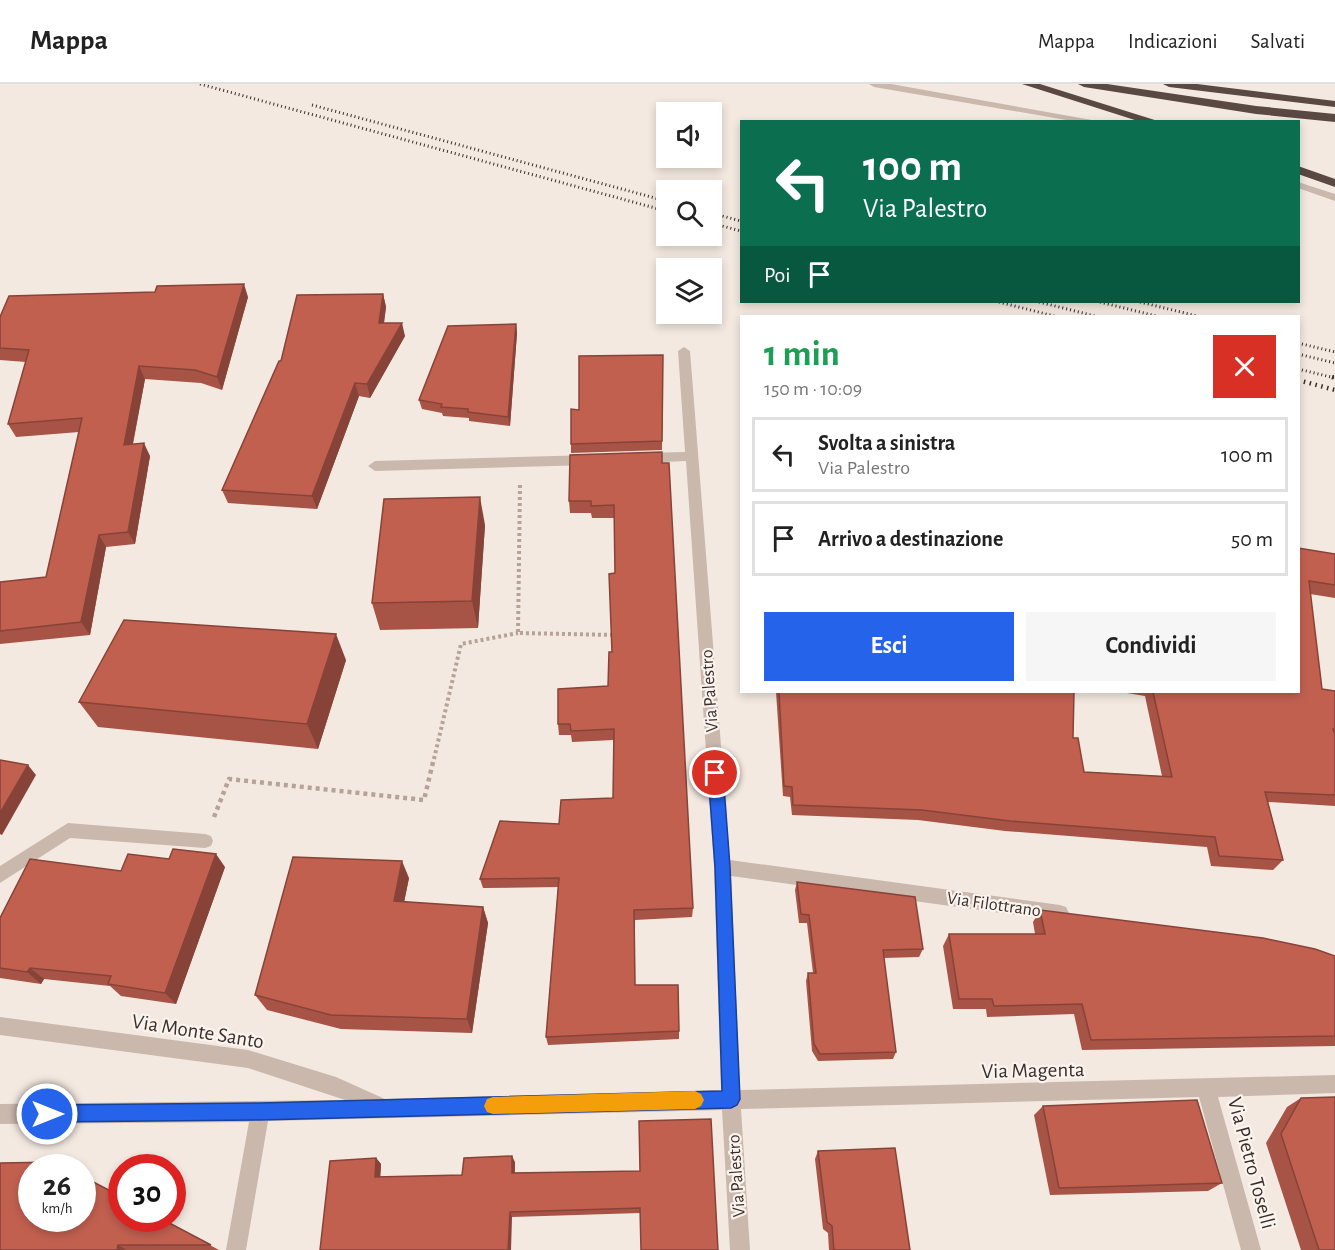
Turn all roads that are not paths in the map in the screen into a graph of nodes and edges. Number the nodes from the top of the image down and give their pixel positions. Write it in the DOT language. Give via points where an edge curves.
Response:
graph roads {
  1 [pos="874,84"];
  2 [pos="1028,84"];
  3 [pos="1084,84"];
  4 [pos="1169,84"];
  5 [pos="1335,104"];
  6 [pos="1335,118"];
  7 [pos="1086,120"];
  8 [pos="1148,120"];
  9 [pos="1300,171"];
  10 [pos="1335,183"];
  11 [pos="1300,186"];
  12 [pos="1335,198"];
  13 [pos="684,351"];
  14 [pos="692,456"];
  15 [pos="600,459"];
  16 [pos="623,459"];
  17 [pos="375,466"];
  18 [pos="205,841"];
  19 [pos="722,867"];
  20 [pos="0,875"];
  21 [pos="1072,915"];
  22 [pos="0,1026"];
  23 [pos="1335,1084"];
  24 [pos="1206,1088"];
  25 [pos="731,1099"];
  26 [pos="382,1108"];
  27 [pos="260,1112"];
  28 [pos="0,1114"];
  29 [pos="236,1250"];
  30 [pos="741,1250"];
  31 [pos="1251,1250"];
  1 -- 7 [label="street"];
  2 -- 8 [label="highway"];
  3 -- 6 [label="highway"];
  4 -- 5 [label="highway"];
  9 -- 10 [label="highway"];
  11 -- 12 [label="street"];
  13 -- 14 [label="street, Via Palestro"];
  14 -- 16 [label="street"];
  14 -- 19 [label="street, Via Palestro"];
  15 -- 17 [label="street"];
  18 -- 20 [label="street" via="68,830"];
  19 -- 21 [label="street, Via Filottrano"];
  19 -- 25 [label="street, Via Palestro"];
  22 -- 26 [label="street, Via Monte Santo" via="248,1059 336,1086"];
  23 -- 24 [label="street, Via Magenta"];
  24 -- 25 [label="street, Via Magenta"];
  24 -- 31 [label="street, Via Pietro Toselli"];
  25 -- 26 [label="street, Via Monte Santo"];
  25 -- 30 [label="street, Via Palestro"];
  26 -- 27 [label="street, Via Monte Santo"];
  27 -- 28 [label="street, Via Monte Santo"];
  27 -- 29 [label="street"];
}
